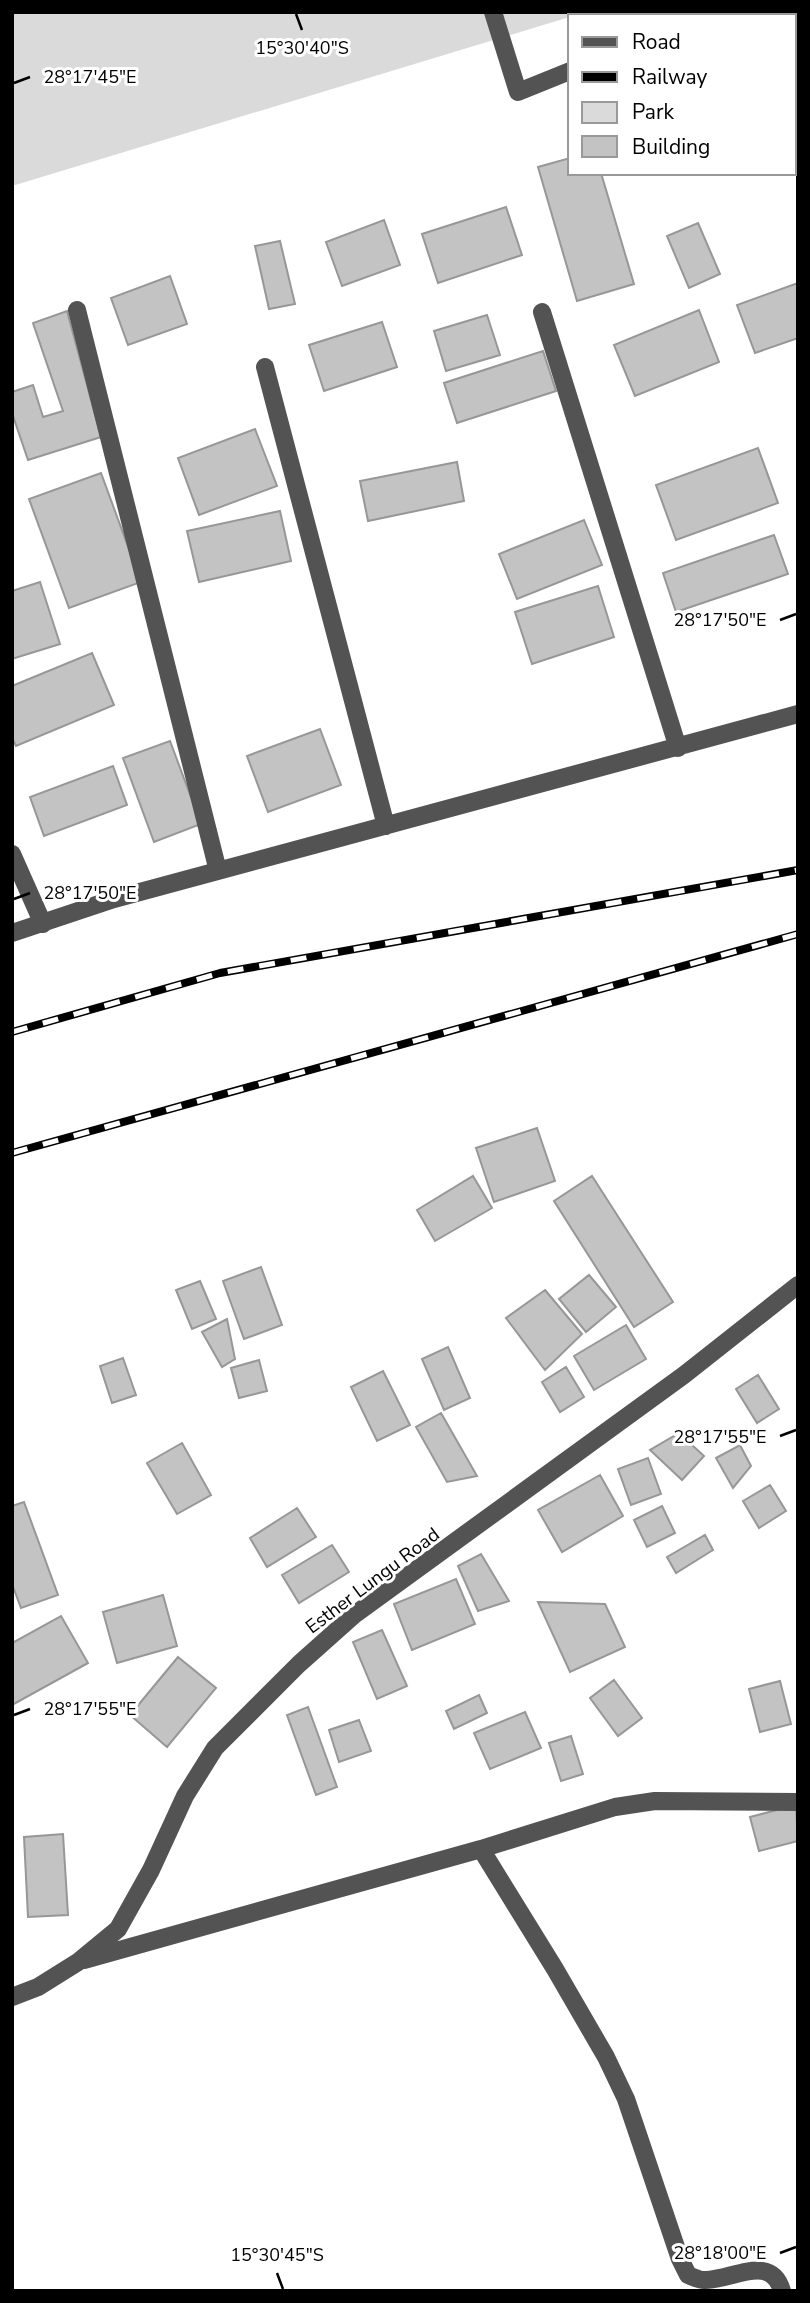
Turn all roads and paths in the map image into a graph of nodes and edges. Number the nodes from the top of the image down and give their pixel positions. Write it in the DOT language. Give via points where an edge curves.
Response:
graph roads {
  1 [pos="493,12"];
  2 [pos="568,72"];
  3 [pos="77,310"];
  4 [pos="542,312"];
  5 [pos="265,367"];
  6 [pos="798,714"];
  7 [pos="678,748"];
  8 [pos="386,826"];
  9 [pos="12,854"];
  10 [pos="218,871"];
  11 [pos="43,924"];
  12 [pos="12,933"];
  13 [pos="798,1285"];
  14 [pos="798,1802"];
  15 [pos="481,1849"];
  16 [pos="78,1962"];
  17 [pos="12,1997"];
  18 [pos="782,2291"];
  1 -- 2 [label="street" via="518,92"];
  3 -- 10 [label="street"];
  4 -- 7 [label="street"];
  5 -- 8 [label="street"];
  6 -- 7 [label="street"];
  7 -- 8 [label="street"];
  8 -- 10 [label="street"];
  9 -- 11 [label="street"];
  10 -- 11 [label="street"];
  11 -- 12 [label="street"];
  13 -- 16 [label="street, Esther Lungu Road" via="684,1375 354,1615 299,1664 215,1748 185,1796 118,1929"];
  14 -- 15 [label="street" via="655,1801 615,1807"];
  15 -- 16 [label="street"];
  15 -- 18 [label="street" via="621,2089 688,2275 703,2281 761,2270 771,2272"];
  16 -- 17 [label="street, Esther Lungu Road"];
}
